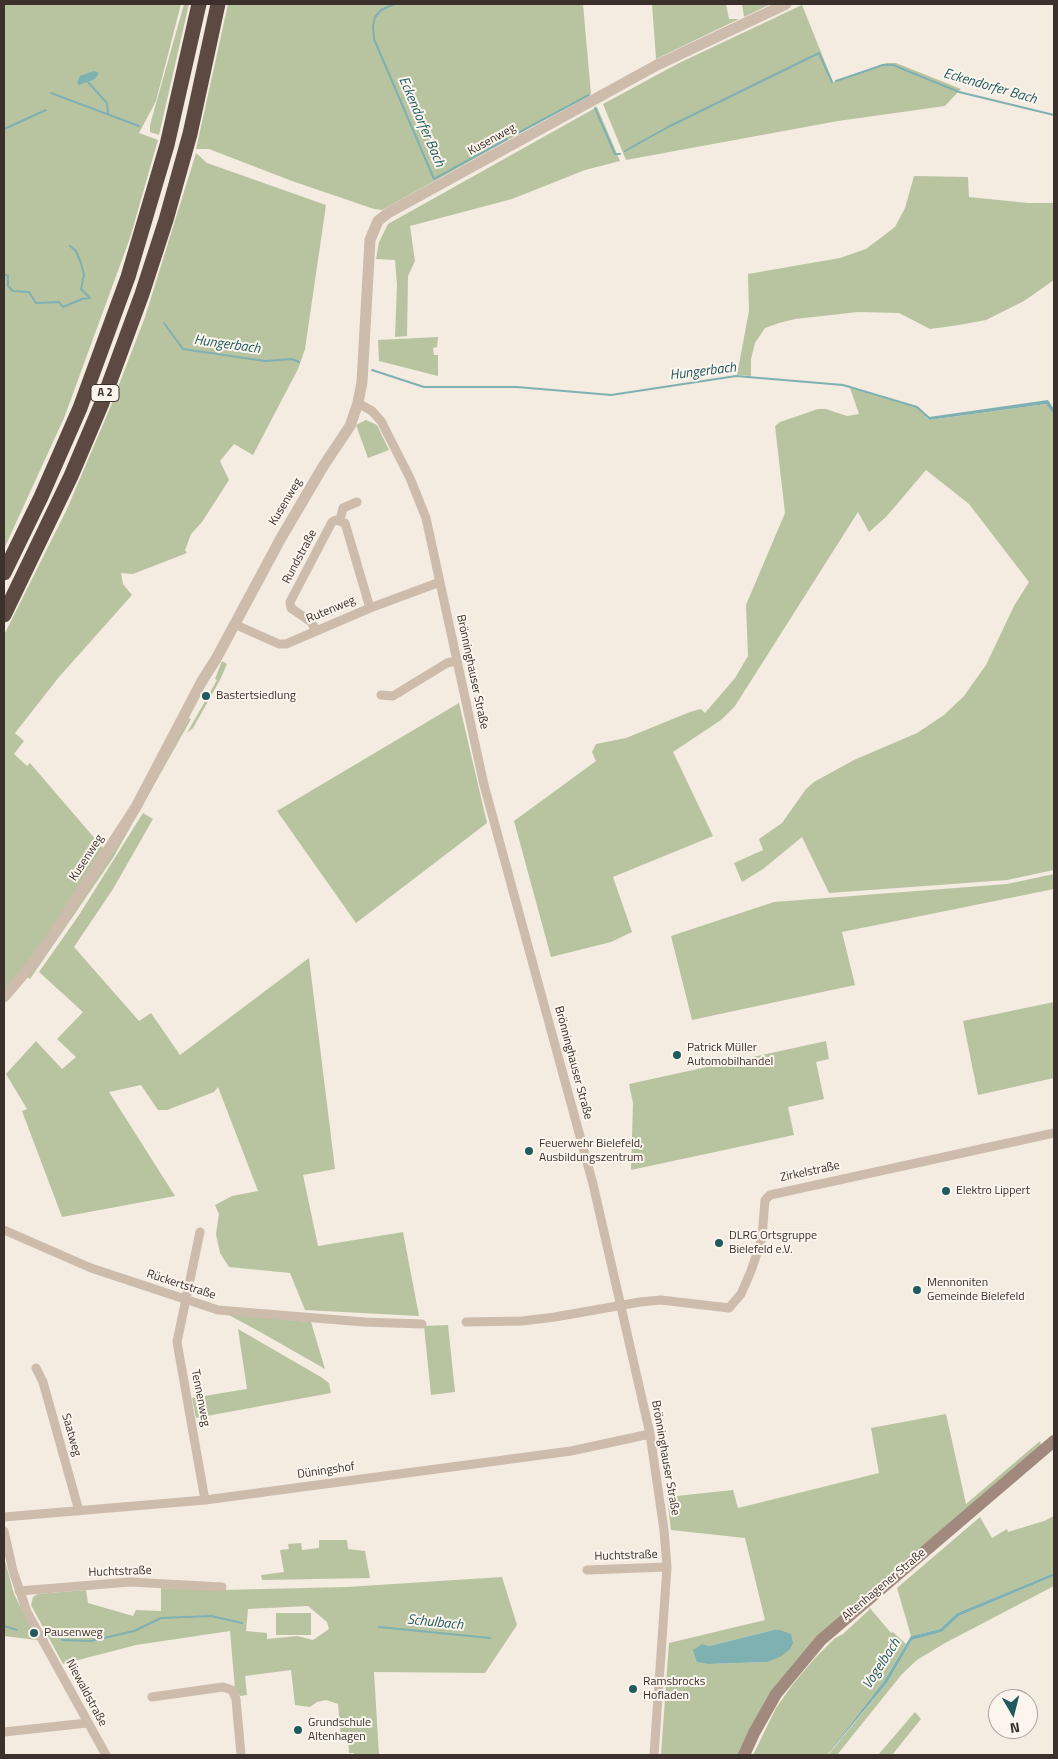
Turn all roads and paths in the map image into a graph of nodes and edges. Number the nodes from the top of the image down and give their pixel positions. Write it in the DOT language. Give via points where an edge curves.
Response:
graph roads {
  1 [pos="199,4"];
  2 [pos="218,4"];
  3 [pos="786,4"];
  4 [pos="358,403"];
  5 [pos="357,502"];
  6 [pos="340,520"];
  7 [pos="4,573"];
  8 [pos="440,582"];
  9 [pos="370,608"];
  10 [pos="4,615"];
  11 [pos="234,624"];
  12 [pos="316,630"];
  13 [pos="456,661"];
  14 [pos="381,695"];
  15 [pos="4,996"];
  16 [pos="1054,1134"];
  17 [pos="4,1230"];
  18 [pos="200,1232"];
  19 [pos="186,1301"];
  20 [pos="621,1305"];
  21 [pos="466,1322"];
  22 [pos="422,1324"];
  23 [pos="36,1368"];
  24 [pos="650,1434"];
  25 [pos="1054,1441"];
  26 [pos="205,1500"];
  27 [pos="79,1510"];
  28 [pos="4,1517"];
  29 [pos="4,1531"];
  30 [pos="667,1567"];
  31 [pos="587,1570"];
  32 [pos="222,1587"];
  33 [pos="19,1591"];
  34 [pos="152,1698"];
  35 [pos="87,1723"];
  36 [pos="4,1732"];
  37 [pos="106,1755"];
  38 [pos="241,1755"];
  39 [pos="654,1755"];
  40 [pos="744,1755"];
  1 -- 7 [label="highway, A 2" via="172,128 128,277 83,399"];
  2 -- 10 [label="highway, A 2" via="190,134 151,267 102,403"];
  3 -- 4 [label="street, Kusenweg" via="657,65 378,221 370,240"];
  4 -- 8 [label="street, Brönninghauser Straße" via="378,417 410,478 426,518"];
  4 -- 11 [label="street, Kusenweg"];
  5 -- 6 [label="street, Rundstraße" via="343,508"];
  6 -- 9 [label="street" via="346,525"];
  6 -- 12 [label="street, Rundstraße" via="332,522 290,602 291,608 311,622"];
  8 -- 9 [label="street, Rutenweg"];
  8 -- 13 [label="street, Brönninghauser Straße"];
  9 -- 12 [label="street, Rutenweg"];
  11 -- 12 [label="street, Rutenweg" via="282,645"];
  11 -- 15 [label="street, Kusenweg" via="136,807 32,964"];
  13 -- 14 [label="street" via="447,663 393,696"];
  13 -- 20 [label="street, Brönninghauser Straße" via="484,785 593,1184"];
  16 -- 20 [label="street, Zirkelstraße" via="776,1192 765,1200 759,1251 734,1304 723,1309 661,1300"];
  17 -- 19 [label="street, Rückertstraße" via="91,1268"];
  18 -- 19 [label="street, Tennenweg"];
  19 -- 22 [label="street, Rückertstraße" via="218,1310"];
  19 -- 26 [label="street, Tennenweg" via="176,1342"];
  20 -- 21 [label="street" via="548,1318"];
  20 -- 24 [label="street, Brönninghauser Straße"];
  23 -- 27 [label="street, Saatweg" via="43,1382"];
  24 -- 26 [label="street, Düningshof" via="561,1453"];
  24 -- 30 [label="street, Brönninghauser Straße"];
  25 -- 40 [label="main road, Altenhagener Straße" via="821,1640 776,1694"];
  26 -- 27 [label="street, Düningshof"];
  27 -- 28 [label="street, Düningshof"];
  29 -- 33 [label="street, Niewaldstraße"];
  30 -- 31 [label="street, Huchtstraße"];
  30 -- 39 [label="street, Brönninghauser Straße"];
  32 -- 33 [label="street, Huchtstraße" via="130,1582"];
  33 -- 35 [label="street, Niewaldstraße" via="27,1612"];
  34 -- 38 [label="street" via="223,1687 232,1690 236,1699"];
  35 -- 36 [label="street"];
  35 -- 37 [label="street, Niewaldstraße"];
}
